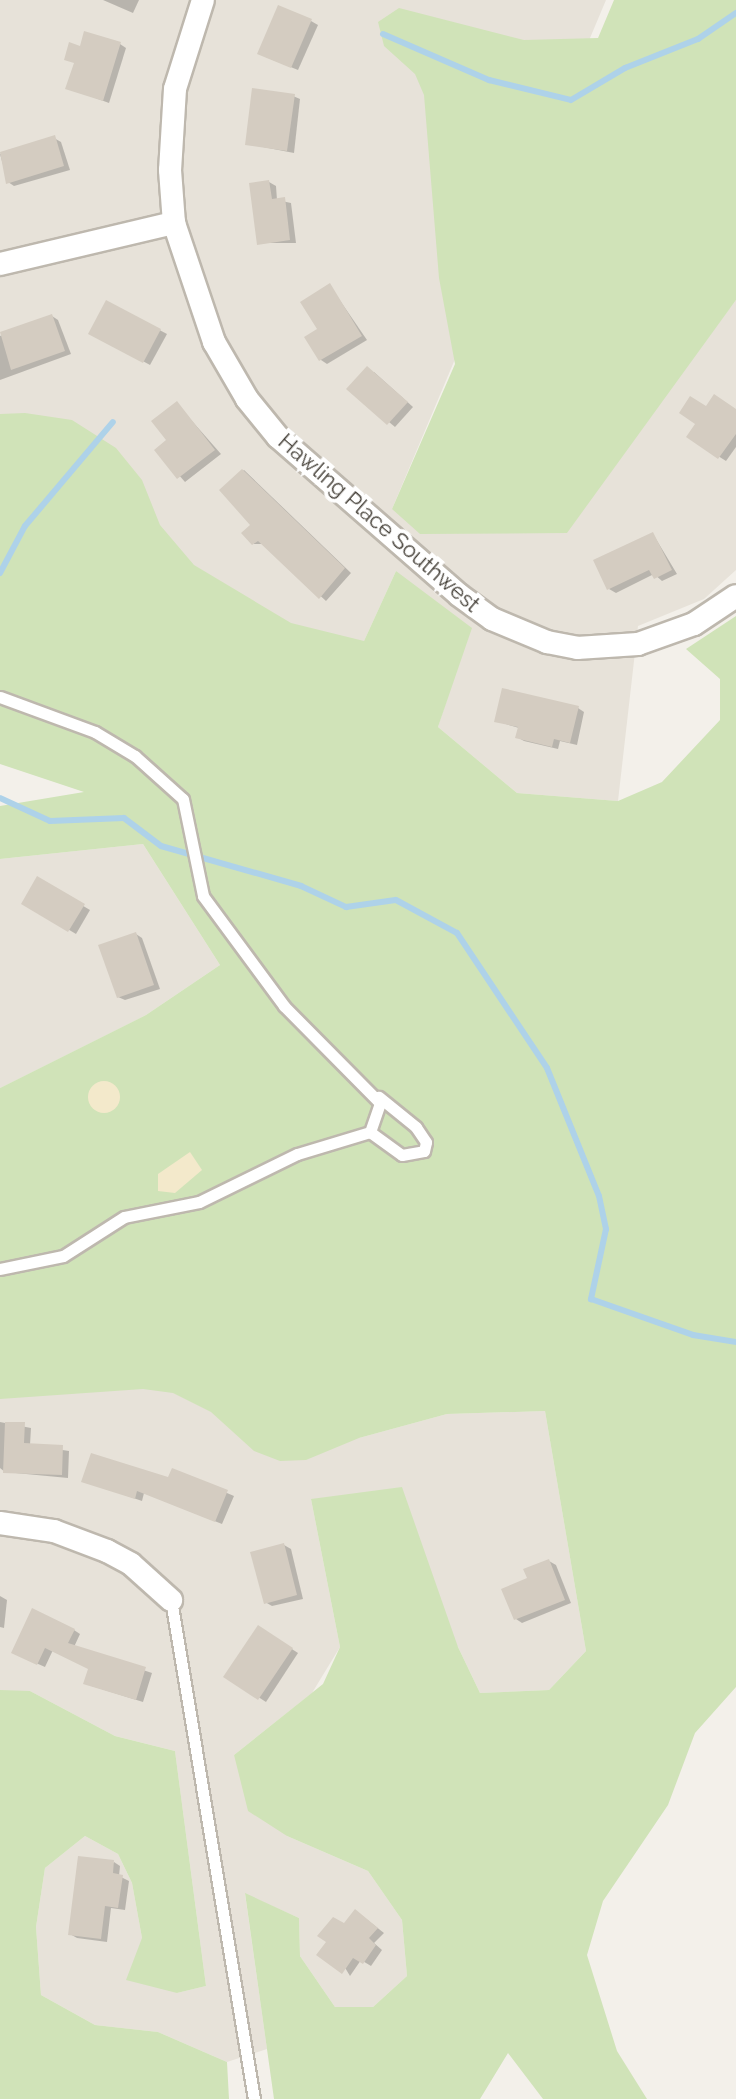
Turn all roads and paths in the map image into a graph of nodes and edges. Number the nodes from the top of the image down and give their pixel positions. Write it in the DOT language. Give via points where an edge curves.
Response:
graph roads {
  1 [pos="203,0"];
  2 [pos="174,223"];
  3 [pos="0,264"];
  4 [pos="736,596"];
  5 [pos="0,697"];
  6 [pos="379,1097"];
  7 [pos="370,1132"];
  8 [pos="0,1269"];
  9 [pos="0,1523"];
  10 [pos="171,1600"];
  11 [pos="254,2099"];
  1 -- 2 [label="street, Hawling Place Southwest" via="175,89"];
  2 -- 3 [label="street"];
  2 -- 4 [label="street, Hawling Place Southwest" via="201,315 247,399 278,437 492,619 547,642 607,648 638,644 694,624"];
  5 -- 6 [label="lane" via="72,719 135,756 183,799 203,896 255,971"];
  6 -- 7 [label="lane" via="380,1113"];
  6 -- 7 [label="lane" via="416,1127 426,1142 424,1151 402,1155"];
  7 -- 8 [label="lane" via="297,1154 199,1202 124,1217 63,1256"];
  9 -- 10 [label="street" via="54,1531 107,1551 131,1564"];
  10 -- 11 [label="lane"];
}
